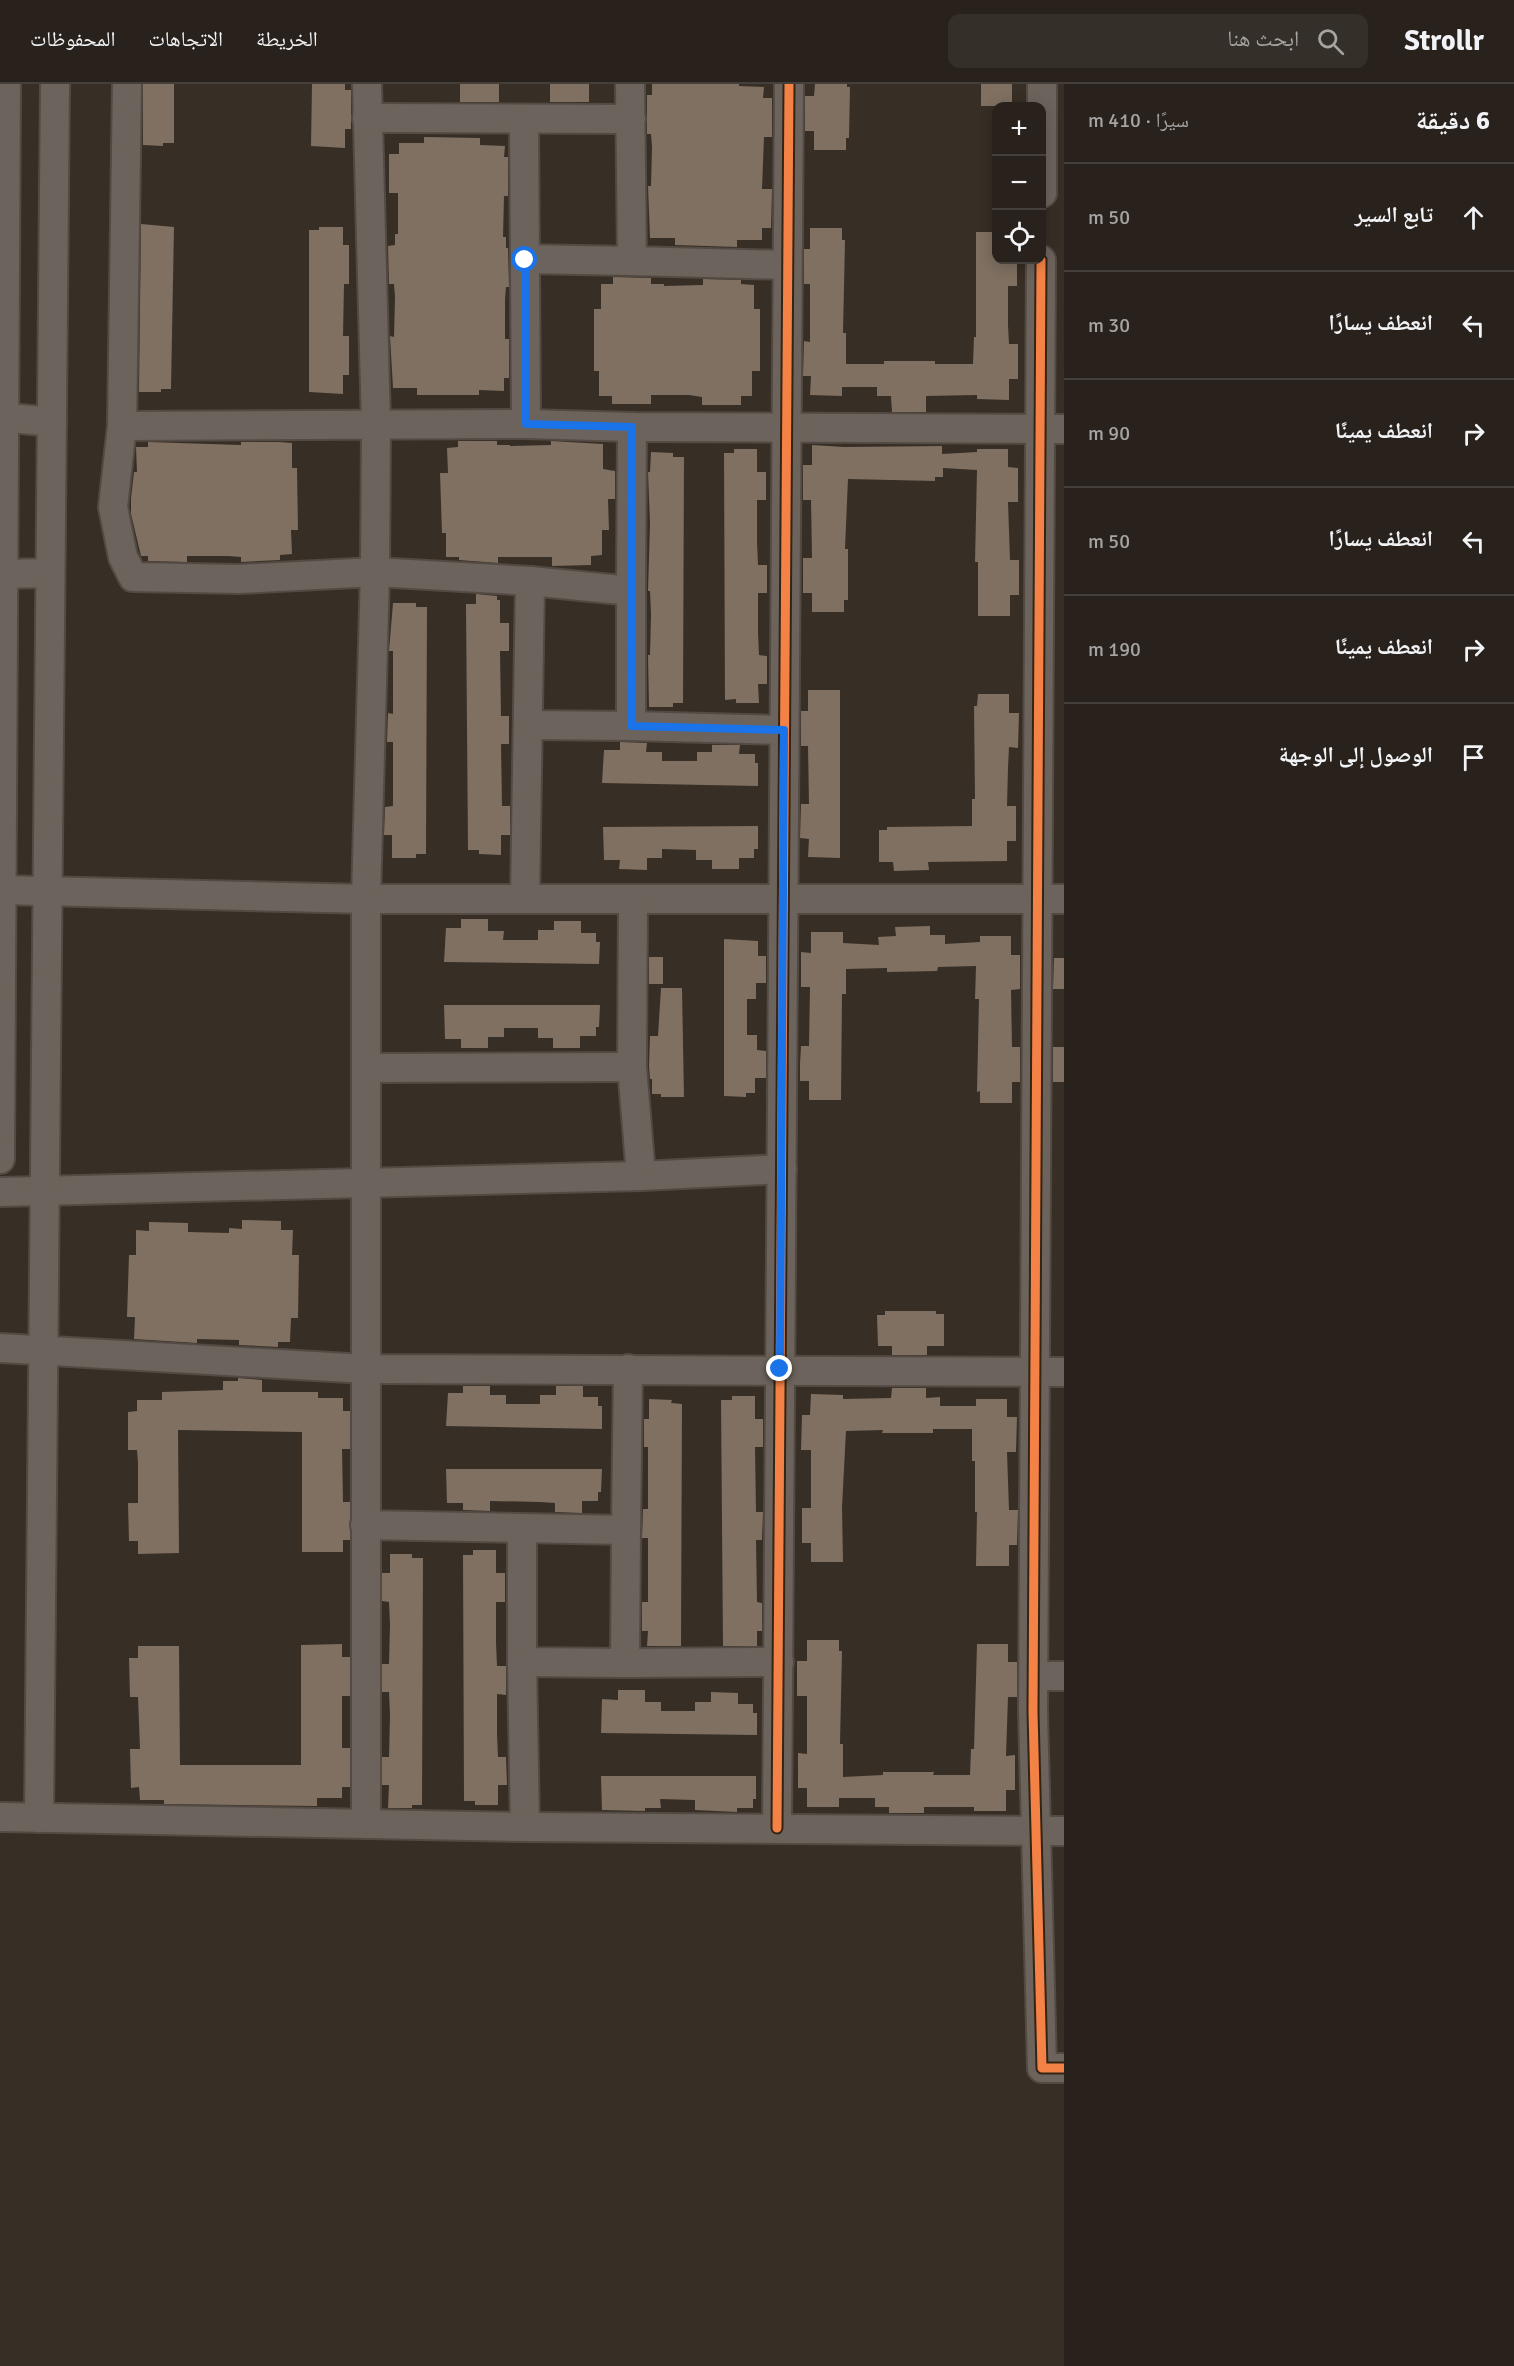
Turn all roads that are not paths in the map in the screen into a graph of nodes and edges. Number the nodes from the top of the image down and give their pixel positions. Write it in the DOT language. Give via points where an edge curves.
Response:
graph roads {
  1 [pos="6,84"];
  2 [pos="55,84"];
  3 [pos="127,84"];
  4 [pos="367,84"];
  5 [pos="630,84"];
  6 [pos="789,84"];
  7 [pos="1042,84"];
  8 [pos="367,118"];
  9 [pos="631,118"];
  10 [pos="524,119"];
  11 [pos="1041,156"];
  12 [pos="525,260"];
  13 [pos="632,261"];
  14 [pos="787,265"];
  15 [pos="1049,267"];
  16 [pos="1,417"];
  17 [pos="52,422"];
  18 [pos="376,424"];
  19 [pos="526,424"];
  20 [pos="122,426"];
  21 [pos="632,427"];
  22 [pos="786,428"];
  23 [pos="1052,429"];
  24 [pos="375,572"];
  25 [pos="50,573"];
  26 [pos="1,574"];
  27 [pos="530,580"];
  28 [pos="631,591"];
  29 [pos="528,725"];
  30 [pos="1051,725"];
  31 [pos="631,726"];
  32 [pos="784,730"];
  33 [pos="1,890"];
  34 [pos="47,891"];
  35 [pos="366,898"];
  36 [pos="525,899"];
  37 [pos="633,899"];
  38 [pos="783,899"];
  39 [pos="1051,899"];
  40 [pos="632,1067"];
  41 [pos="366,1068"];
  42 [pos="0,1159"];
  43 [pos="782,1169"];
  44 [pos="641,1176"];
  45 [pos="366,1184"];
  46 [pos="45,1191"];
  47 [pos="0,1192"];
  48 [pos="0,1348"];
  49 [pos="43,1351"];
  50 [pos="366,1369"];
  51 [pos="628,1369"];
  52 [pos="780,1369"];
  53 [pos="1035,1371"];
  54 [pos="1064,1372"];
  55 [pos="365,1525"];
  56 [pos="522,1528"];
  57 [pos="626,1530"];
  58 [pos="522,1662"];
  59 [pos="779,1662"];
  60 [pos="625,1663"];
  61 [pos="1034,1676"];
  62 [pos="1064,1676"];
  63 [pos="0,1816"];
  64 [pos="39,1818"];
  65 [pos="366,1824"];
  66 [pos="525,1827"];
  67 [pos="777,1828"];
  68 [pos="1036,1831"];
  69 [pos="1064,1831"];
  70 [pos="1064,2068"];
  1 -- 16 [label="street"];
  2 -- 17 [label="street"];
  3 -- 20 [label="street"];
  4 -- 8 [label="street"];
  5 -- 9 [label="street"];
  6 -- 14 [label="street"];
  7 -- 11 [label="street"];
  8 -- 10 [label="street"];
  8 -- 18 [label="street"];
  9 -- 10 [label="street"];
  9 -- 13 [label="street"];
  10 -- 12 [label="street"];
  12 -- 13 [label="street"];
  12 -- 19 [label="street"];
  13 -- 14 [label="street"];
  14 -- 22 [label="street"];
  15 -- 23 [label="street"];
  16 -- 17 [label="street"];
  16 -- 26 [label="street"];
  17 -- 25 [label="street"];
  18 -- 19 [label="street"];
  18 -- 20 [label="street"];
  18 -- 24 [label="street"];
  19 -- 21 [label="street"];
  20 -- 24 [label="street" via="113,507 123,557 133,577 239,579"];
  21 -- 22 [label="street"];
  21 -- 28 [label="street"];
  22 -- 23 [label="street"];
  22 -- 32 [label="street"];
  23 -- 30 [label="street"];
  24 -- 27 [label="street"];
  24 -- 35 [label="street"];
  25 -- 26 [label="street"];
  25 -- 34 [label="street"];
  26 -- 33 [label="street"];
  27 -- 28 [label="street"];
  27 -- 29 [label="street"];
  28 -- 31 [label="street"];
  29 -- 31 [label="street"];
  29 -- 36 [label="street"];
  30 -- 39 [label="street"];
  31 -- 32 [label="street"];
  32 -- 38 [label="street"];
  33 -- 34 [label="street"];
  33 -- 42 [label="street"];
  34 -- 35 [label="street"];
  34 -- 46 [label="street"];
  35 -- 36 [label="street"];
  35 -- 41 [label="street"];
  36 -- 37 [label="street"];
  37 -- 38 [label="street"];
  37 -- 40 [label="street"];
  38 -- 39 [label="street"];
  38 -- 43 [label="street"];
  39 -- 53 [label="street"];
  40 -- 41 [label="street"];
  40 -- 44 [label="street"];
  41 -- 45 [label="street"];
  43 -- 44 [label="street"];
  43 -- 52 [label="street"];
  44 -- 45 [label="street"];
  45 -- 46 [label="street"];
  45 -- 50 [label="street"];
  46 -- 47 [label="street"];
  46 -- 49 [label="street"];
  48 -- 49 [label="street"];
  49 -- 50 [label="street"];
  49 -- 64 [label="street"];
  50 -- 51 [label="street"];
  50 -- 55 [label="street"];
  51 -- 52 [label="street"];
  51 -- 57 [label="street"];
  52 -- 53 [label="street"];
  52 -- 59 [label="street"];
  53 -- 54 [label="street"];
  53 -- 61 [label="street"];
  55 -- 56 [label="street"];
  55 -- 65 [label="street"];
  56 -- 57 [label="street"];
  56 -- 58 [label="street"];
  57 -- 60 [label="street"];
  58 -- 60 [label="street"];
  58 -- 66 [label="street"];
  59 -- 60 [label="street"];
  59 -- 67 [label="street"];
  61 -- 62 [label="street"];
  61 -- 68 [label="street"];
  63 -- 64 [label="street"];
  64 -- 65 [label="street"];
  65 -- 66 [label="street"];
  66 -- 67 [label="street"];
  67 -- 68 [label="street"];
  68 -- 69 [label="street"];
  68 -- 70 [label="street" via="1042,2068"];
}
